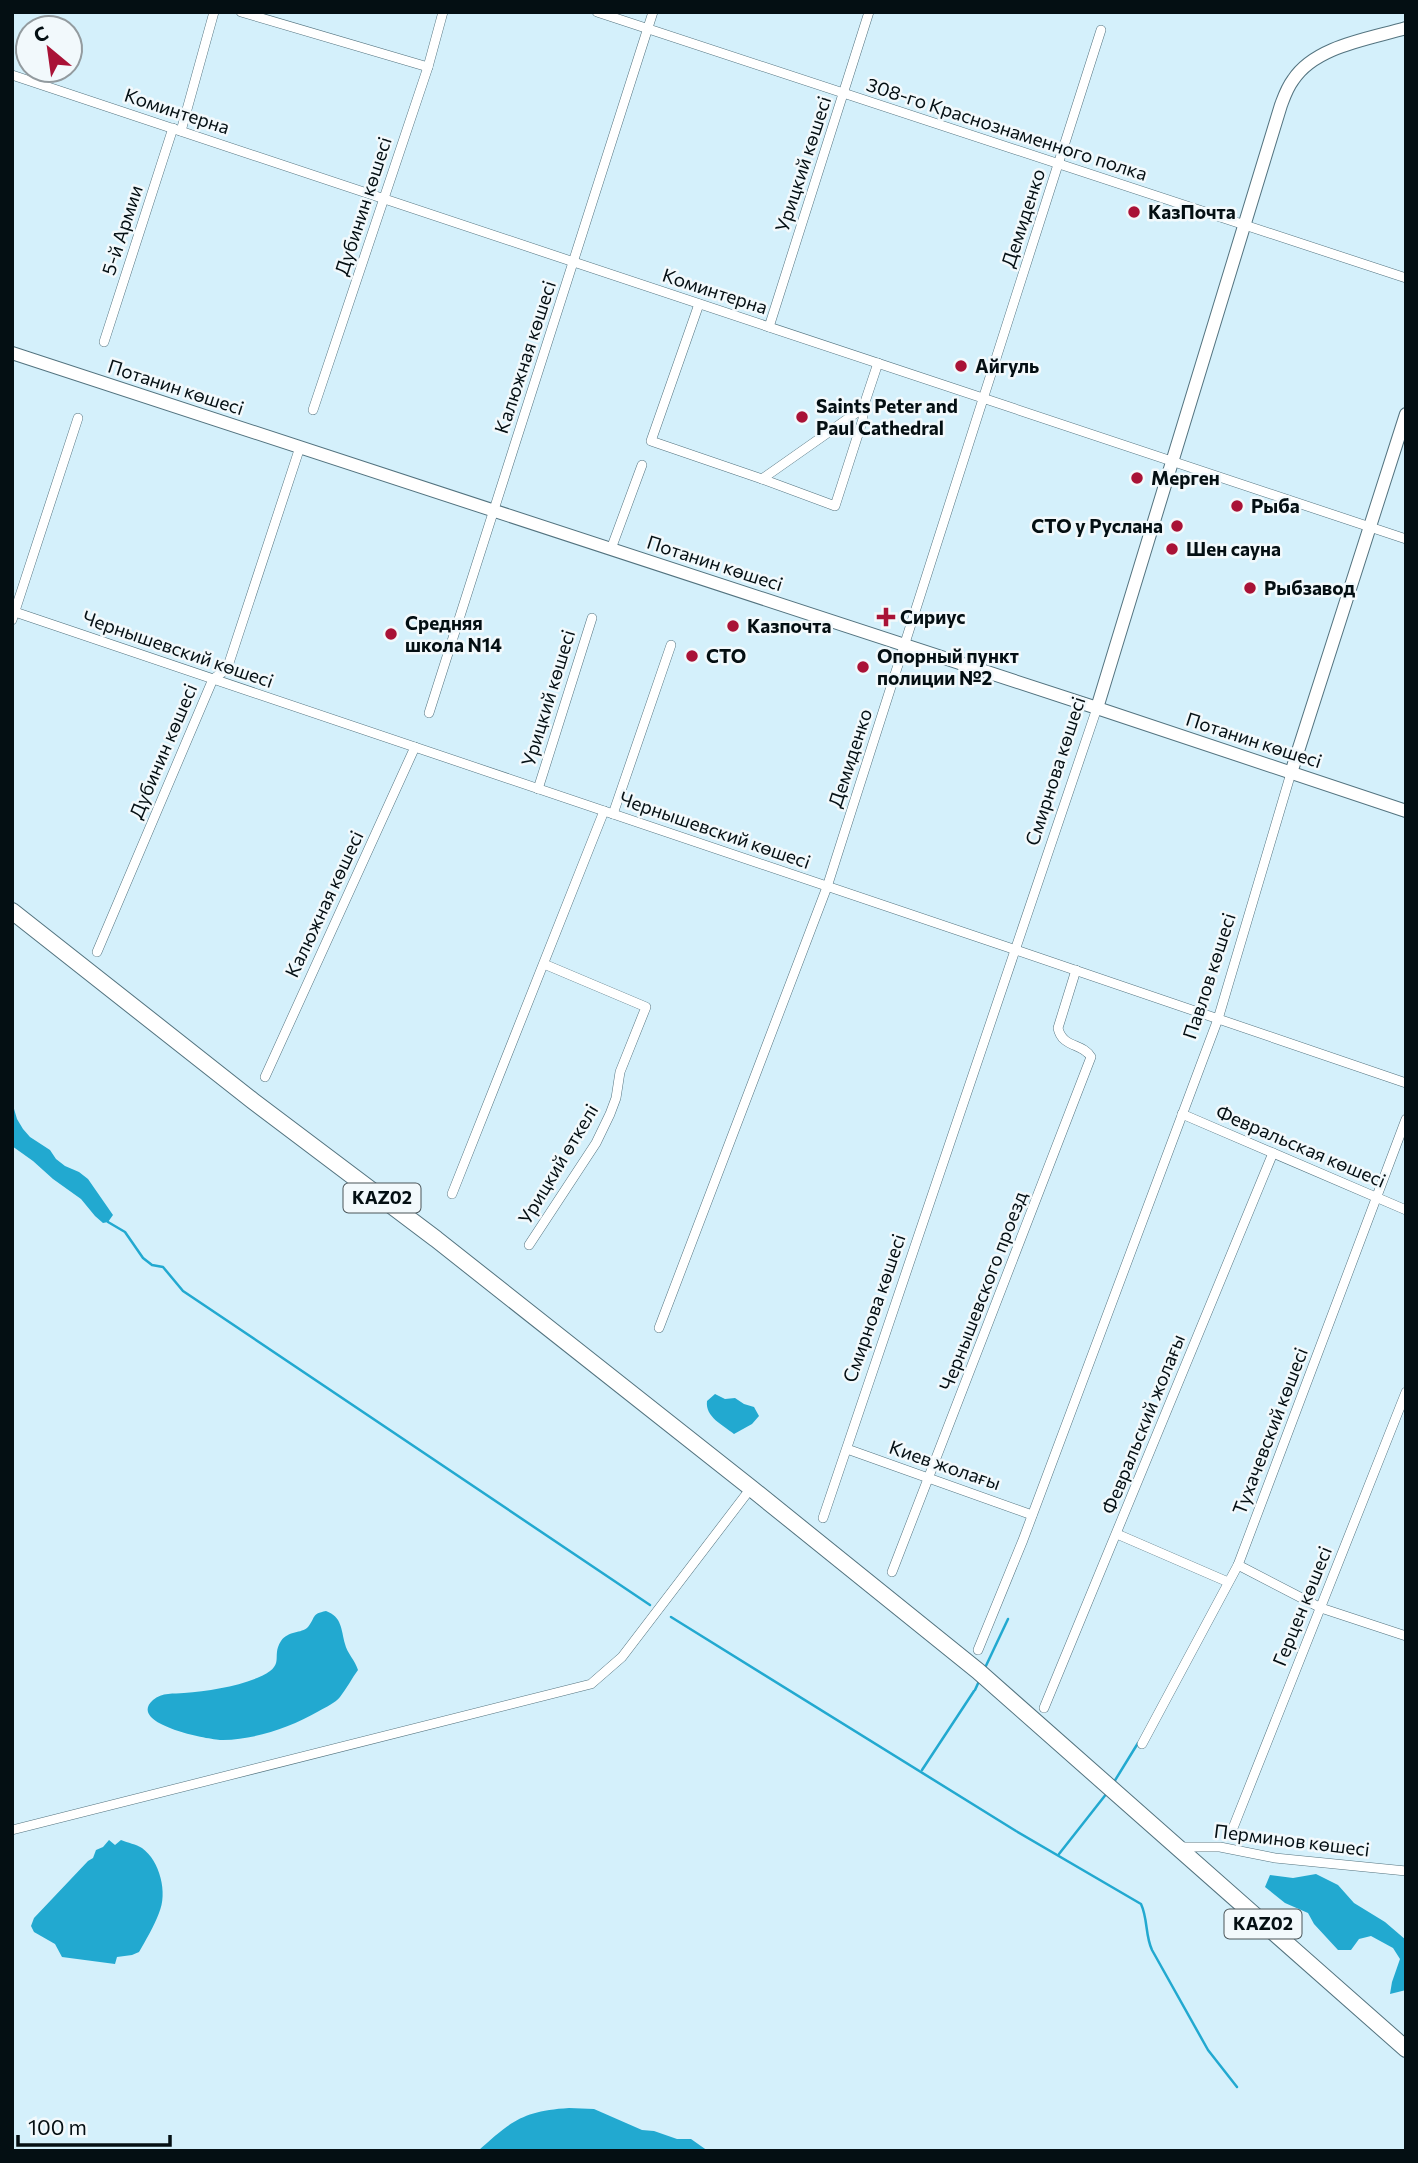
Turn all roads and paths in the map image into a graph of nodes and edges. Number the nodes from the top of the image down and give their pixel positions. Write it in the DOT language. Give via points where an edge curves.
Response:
graph roads {
  1 [pos="214,12"];
  2 [pos="241,12"];
  3 [pos="443,12"];
  4 [pos="597,12"];
  5 [pos="653,12"];
  6 [pos="869,12"];
  7 [pos="1406,28"];
  8 [pos="649,29"];
  9 [pos="1101,30"];
  10 [pos="428,67"];
  11 [pos="12,75"];
  12 [pos="844,93"];
  13 [pos="177,130"];
  14 [pos="1059,164"];
  15 [pos="384,199"];
  16 [pos="1244,225"];
  17 [pos="574,262"];
  18 [pos="1406,278"];
  19 [pos="699,304"];
  20 [pos="769,327"];
  21 [pos="104,342"];
  22 [pos="12,353"];
  23 [pos="878,363"];
  24 [pos="984,399"];
  25 [pos="863,408"];
  26 [pos="313,410"];
  27 [pos="1406,414"];
  28 [pos="78,418"];
  29 [pos="300,447"];
  30 [pos="1173,462"];
  31 [pos="642,465"];
  32 [pos="762,479"];
  33 [pos="494,512"];
  34 [pos="1369,527"];
  35 [pos="1406,539"];
  36 [pos="611,549"];
  37 [pos="13,614"];
  38 [pos="592,618"];
  39 [pos="671,645"];
  40 [pos="905,646"];
  41 [pos="213,679"];
  42 [pos="1097,708"];
  43 [pos="429,713"];
  44 [pos="415,747"];
  45 [pos="1291,773"];
  46 [pos="538,789"];
  47 [pos="1406,811"];
  48 [pos="608,813"];
  49 [pos="827,887"];
  50 [pos="12,911"];
  51 [pos="1016,950"];
  52 [pos="97,952"];
  53 [pos="544,964"];
  54 [pos="1076,970"];
  55 [pos="1218,1018"];
  56 [pos="265,1077"];
  57 [pos="1406,1083"];
  58 [pos="1182,1114"];
  59 [pos="1406,1119"];
  60 [pos="1273,1153"];
  61 [pos="452,1194"];
  62 [pos="1376,1197"];
  63 [pos="1406,1210"];
  64 [pos="529,1245"];
  65 [pos="659,1328"];
  66 [pos="1406,1392"];
  67 [pos="1401,1415"];
  68 [pos="847,1449"];
  69 [pos="930,1478"];
  70 [pos="751,1488"];
  71 [pos="1032,1515"];
  72 [pos="823,1518"];
  73 [pos="1117,1534"];
  74 [pos="1238,1565"];
  75 [pos="892,1572"];
  76 [pos="1228,1582"];
  77 [pos="1321,1608"];
  78 [pos="1406,1636"];
  79 [pos="978,1650"];
  80 [pos="1044,1708"];
  81 [pos="1142,1744"];
  82 [pos="12,1830"];
  83 [pos="1231,1833"];
  84 [pos="1175,1846"];
  85 [pos="1406,1871"];
  86 [pos="1406,2049"];
  1 -- 13 [label="street, 5-й Армии"];
  2 -- 10 [label="street"];
  3 -- 10 [label="street, Дубинин көшесі"];
  4 -- 8 [label="street, 308-го Краснознаменного полка"];
  5 -- 8 [label="street, Калюжная көшесі"];
  6 -- 12 [label="street, Урицкий көшесі"];
  7 -- 16 [label="main road, Смирнова көшесі" via="1333,50 1305,66 1288,89"];
  8 -- 12 [label="street, 308-го Краснознаменного полка"];
  8 -- 17 [label="street, Калюжная көшесі"];
  9 -- 14 [label="street, Демиденко"];
  10 -- 15 [label="street, Дубинин көшесі"];
  11 -- 13 [label="street, Коминтерна"];
  12 -- 14 [label="street, 308-го Краснознаменного полка"];
  12 -- 20 [label="street, Урицкий көшесі"];
  13 -- 15 [label="street, Коминтерна"];
  13 -- 21 [label="street, 5-й Армии"];
  14 -- 16 [label="street, 308-го Краснознаменного полка"];
  14 -- 24 [label="street, Демиденко"];
  15 -- 17 [label="street, Коминтерна"];
  15 -- 26 [label="street, Дубинин көшесі"];
  16 -- 18 [label="street, 308-го Краснознаменного полка"];
  16 -- 30 [label="main road, Смирнова көшесі"];
  17 -- 19 [label="street, Коминтерна"];
  17 -- 33 [label="street, Калюжная көшесі"];
  19 -- 20 [label="street, Коминтерна"];
  19 -- 32 [label="street" via="651,441"];
  20 -- 23 [label="street, Коминтерна"];
  22 -- 29 [label="main road, Потанин көшесі"];
  23 -- 24 [label="street, Коминтерна"];
  23 -- 25 [label="street"];
  24 -- 30 [label="street, Коминтерна"];
  24 -- 40 [label="street, Демиденко"];
  25 -- 32 [label="street"];
  25 -- 32 [label="street" via="835,506"];
  27 -- 34 [label="main road, Павлов көшесі"];
  28 -- 37 [label="street"];
  29 -- 33 [label="main road, Потанин көшесі"];
  29 -- 41 [label="street, Дубинин көшесі" via="227,669"];
  30 -- 34 [label="street, Коминтерна"];
  30 -- 42 [label="main road, Смирнова көшесі"];
  31 -- 36 [label="street"];
  33 -- 36 [label="main road, Потанин көшесі"];
  33 -- 43 [label="street, Калюжная көшесі"];
  34 -- 35 [label="street, Коминтерна"];
  34 -- 45 [label="main road, Павлов көшесі"];
  36 -- 40 [label="main road, Потанин көшесі"];
  37 -- 41 [label="street, Чернышевский көшесі"];
  38 -- 46 [label="street, Урицкий көшесі"];
  39 -- 48 [label="street"];
  40 -- 42 [label="main road, Потанин көшесі"];
  40 -- 49 [label="street, Демиденко"];
  41 -- 44 [label="street, Чернышевский көшесі"];
  41 -- 52 [label="street, Дубинин көшесі"];
  42 -- 45 [label="main road, Потанин көшесі"];
  42 -- 51 [label="street, Смирнова көшесі"];
  44 -- 46 [label="street, Чернышевский көшесі"];
  44 -- 56 [label="street, Калюжная көшесі"];
  45 -- 47 [label="main road, Потанин көшесі"];
  45 -- 55 [label="street, Павлов көшесі"];
  46 -- 48 [label="street, Чернышевский көшесі"];
  48 -- 49 [label="street, Чернышевский көшесі"];
  48 -- 53 [label="street"];
  49 -- 51 [label="street, Чернышевский көшесі"];
  49 -- 65 [label="street, Демиденко"];
  50 -- 70 [label="highway, KAZ02"];
  51 -- 54 [label="street, Чернышевский көшесі"];
  51 -- 68 [label="street, Смирнова көшесі"];
  53 -- 61 [label="street"];
  53 -- 64 [label="street, Урицкий өткелі" via="646,1007 603,1129"];
  54 -- 55 [label="street, Чернышевский көшесі"];
  54 -- 69 [label="street, Чернышевского проезд" via="1058,1028 1061,1038 1091,1057"];
  55 -- 57 [label="street, Чернышевский көшесі"];
  55 -- 58 [label="street, Павлов көшесі"];
  58 -- 60 [label="street, Февральская көшесі"];
  58 -- 71 [label="street, Павлов көшесі"];
  59 -- 62 [label="street, Тухачевский көшесі"];
  60 -- 62 [label="street, Февральская көшесі"];
  60 -- 73 [label="street, Февральский жолағы"];
  62 -- 63 [label="street, Февральская көшесі"];
  62 -- 74 [label="street, Тухачевский көшесі"];
  66 -- 67 [label="street, Герцен көшесі"];
  67 -- 77 [label="street, Герцен көшесі"];
  68 -- 69 [label="street, Киев жолағы"];
  68 -- 72 [label="street, Смирнова көшесі"];
  69 -- 71 [label="street, Киев жолағы"];
  69 -- 75 [label="street, Чернышевского проезд"];
  70 -- 82 [label="street" via="622,1657 591,1684"];
  70 -- 84 [label="highway, KAZ02" via="982,1674"];
  71 -- 79 [label="street, Павлов көшесі"];
  73 -- 76 [label="street"];
  73 -- 80 [label="street, Февральский жолағы"];
  74 -- 76 [label="street, Тухачевский көшесі"];
  74 -- 77 [label="street"];
  76 -- 81 [label="street, Тухачевский көшесі"];
  77 -- 78 [label="street"];
  77 -- 83 [label="street, Герцен көшесі"];
  84 -- 85 [label="street, Перминов көшесі" via="1220,1847 1275,1858"];
  84 -- 86 [label="highway, KAZ02"];
}
